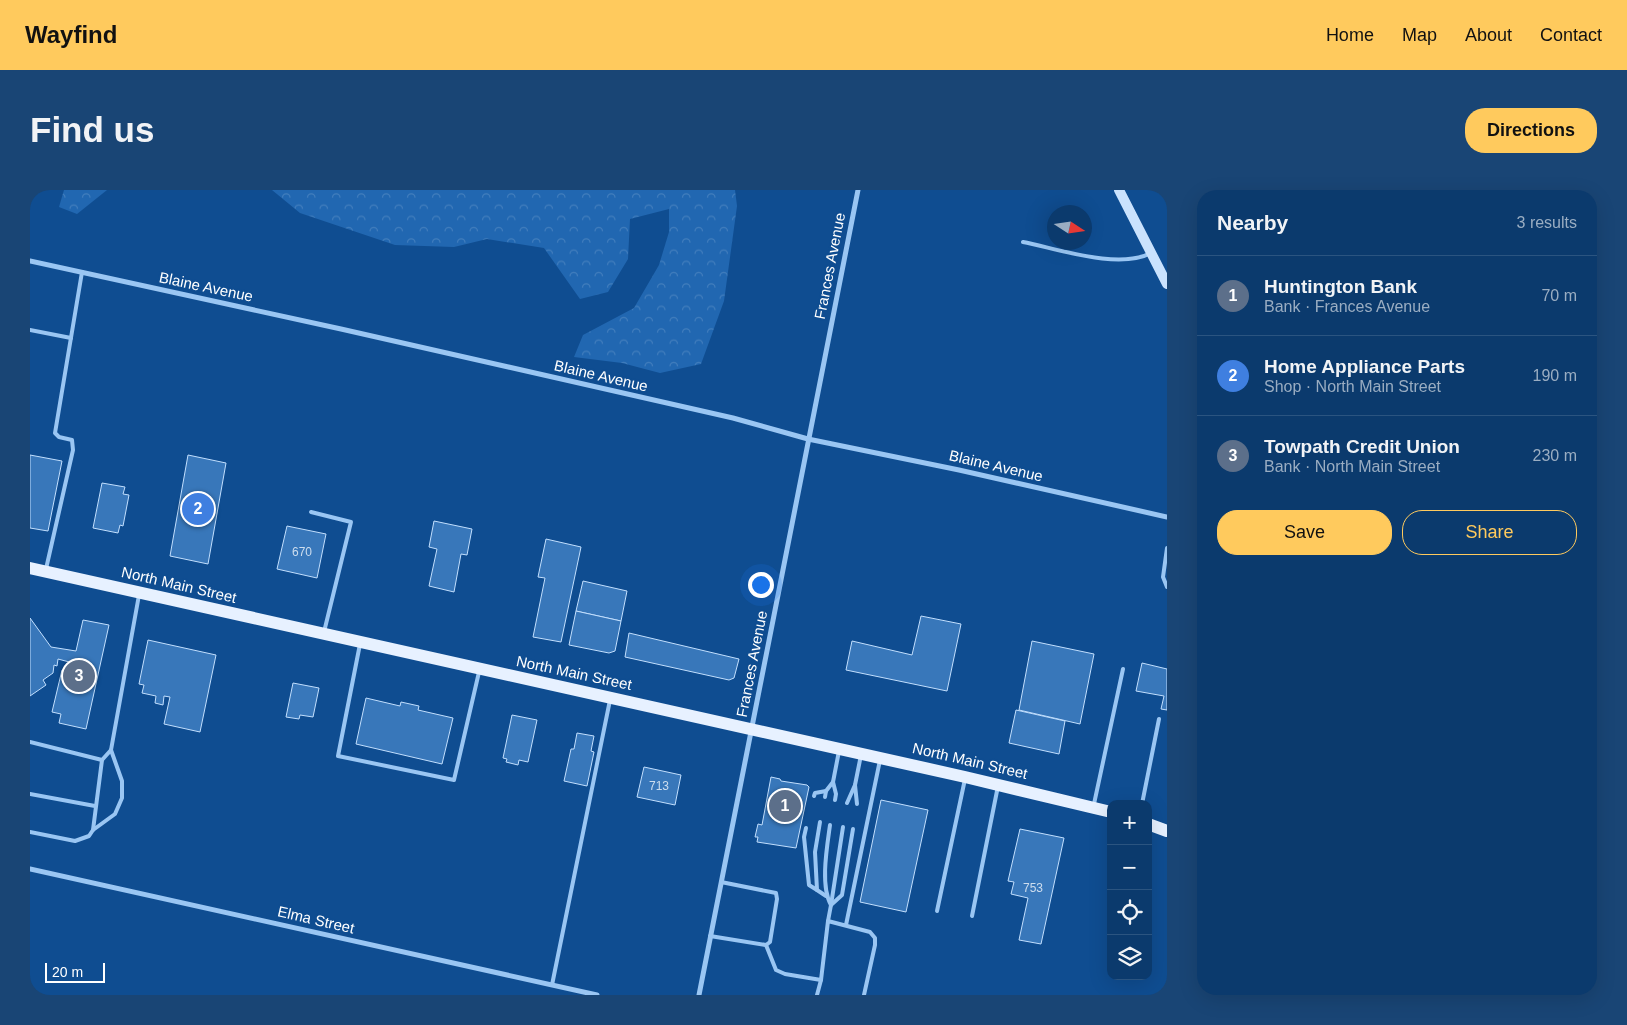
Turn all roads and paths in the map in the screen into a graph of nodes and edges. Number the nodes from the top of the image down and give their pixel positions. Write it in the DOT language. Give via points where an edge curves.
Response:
graph roads {
  1 [pos="858,190"];
  2 [pos="1119,190"];
  3 [pos="1023,242"];
  4 [pos="1151,253"];
  5 [pos="30,261"];
  6 [pos="82,272"];
  7 [pos="1167,284"];
  8 [pos="30,330"];
  9 [pos="71,338"];
  10 [pos="808,439"];
  11 [pos="311,512"];
  12 [pos="1167,517"];
  13 [pos="1167,548"];
  14 [pos="1166,563"];
  15 [pos="30,568"];
  16 [pos="46,572"];
  17 [pos="1167,587"];
  18 [pos="139,593"];
  19 [pos="324,634"];
  20 [pos="360,642"];
  21 [pos="479,668"];
  22 [pos="1123,668"];
  23 [pos="610,697"];
  24 [pos="1159,719"];
  25 [pos="751,730"];
  26 [pos="30,742"];
  27 [pos="839,748"];
  28 [pos="111,750"];
  29 [pos="861,753"];
  30 [pos="881,758"];
  31 [pos="102,760"];
  32 [pos="965,777"];
  33 [pos="832,782"];
  34 [pos="998,784"];
  35 [pos="855,785"];
  36 [pos="826,791"];
  37 [pos="30,794"];
  38 [pos="814,796"];
  39 [pos="825,798"];
  40 [pos="834,800"];
  41 [pos="1143,800"];
  42 [pos="847,803"];
  43 [pos="857,804"];
  44 [pos="95,806"];
  45 [pos="1093,807"];
  46 [pos="1107,811"];
  47 [pos="820,822"];
  48 [pos="830,825"];
  49 [pos="1152,825"];
  50 [pos="843,827"];
  51 [pos="806,828"];
  52 [pos="853,829"];
  53 [pos="92,830"];
  54 [pos="1167,831"];
  55 [pos="30,832"];
  56 [pos="30,869"];
  57 [pos="721,882"];
  58 [pos="818,890"];
  59 [pos="826,896"];
  60 [pos="831,905"];
  61 [pos="937,911"];
  62 [pos="972,916"];
  63 [pos="828,921"];
  64 [pos="846,925"];
  65 [pos="710,936"];
  66 [pos="766,945"];
  67 [pos="821,980"];
  68 [pos="552,985"];
  69 [pos="597,995"];
  70 [pos="699,995"];
  71 [pos="817,995"];
  72 [pos="864,995"];
  1 -- 10 [label="street, Frances Avenue"];
  2 -- 4 [label="street"];
  3 -- 4 [label="lane" via="1120,261 1138,260"];
  4 -- 7 [label="street"];
  5 -- 6 [label="street, Blaine Avenue"];
  6 -- 9 [label="lane"];
  6 -- 10 [label="street, Blaine Avenue" via="733,418"];
  8 -- 9 [label="lane"];
  9 -- 16 [label="lane" via="55,433 72,440 74,450"];
  10 -- 12 [label="street, Blaine Avenue"];
  10 -- 25 [label="street, Frances Avenue"];
  11 -- 19 [label="lane" via="351,522"];
  13 -- 14 [label="lane"];
  14 -- 17 [label="lane" via="1163,578"];
  15 -- 16 [label="main road, North Main Street"];
  16 -- 18 [label="main road, North Main Street"];
  18 -- 19 [label="main road, North Main Street"];
  18 -- 28 [label="lane"];
  19 -- 20 [label="main road, North Main Street"];
  20 -- 21 [label="main road, North Main Street"];
  20 -- 21 [label="lane" via="338,756 454,780"];
  21 -- 23 [label="main road, North Main Street"];
  22 -- 45 [label="lane"];
  23 -- 25 [label="main road, North Main Street"];
  23 -- 68 [label="lane"];
  24 -- 41 [label="lane"];
  25 -- 27 [label="main road, North Main Street"];
  25 -- 57 [label="street, Frances Avenue"];
  26 -- 31 [label="lane"];
  27 -- 29 [label="main road, North Main Street"];
  27 -- 33 [label="lane"];
  28 -- 31 [label="lane"];
  28 -- 53 [label="lane" via="122,781 122,798 115,814"];
  29 -- 30 [label="main road, North Main Street"];
  29 -- 35 [label="lane"];
  30 -- 32 [label="main road, North Main Street"];
  30 -- 64 [label="lane"];
  31 -- 44 [label="lane"];
  32 -- 34 [label="main road, North Main Street"];
  32 -- 61 [label="lane"];
  33 -- 36 [label="lane"];
  33 -- 40 [label="lane" via="836,794"];
  34 -- 45 [label="main road, North Main Street"];
  34 -- 62 [label="lane"];
  35 -- 42 [label="lane"];
  35 -- 43 [label="lane"];
  36 -- 38 [label="lane"];
  36 -- 39 [label="lane"];
  37 -- 44 [label="lane"];
  44 -- 53 [label="lane"];
  45 -- 46 [label="main road, North Main Street"];
  47 -- 58 [label="lane" via="815,852"];
  48 -- 59 [label="lane"];
  49 -- 54 [label="main road"];
  50 -- 60 [label="lane"];
  51 -- 58 [label="lane" via="809,885"];
  52 -- 60 [label="lane" via="842,895"];
  53 -- 55 [label="lane" via="89,836 75,842"];
  56 -- 68 [label="street, Elma Street"];
  57 -- 65 [label="street, Frances Avenue"];
  57 -- 66 [label="lane" via="776,893 778,900 770,942"];
  58 -- 59 [label="lane"];
  59 -- 60 [label="lane"];
  60 -- 63 [label="lane"];
  63 -- 64 [label="lane"];
  63 -- 67 [label="lane"];
  64 -- 72 [label="lane" via="870,932 875,938"];
  65 -- 66 [label="lane"];
  65 -- 70 [label="street, Frances Avenue"];
  66 -- 67 [label="lane" via="776,970"];
  67 -- 71 [label="lane"];
  68 -- 69 [label="street, Elma Street"];
}
